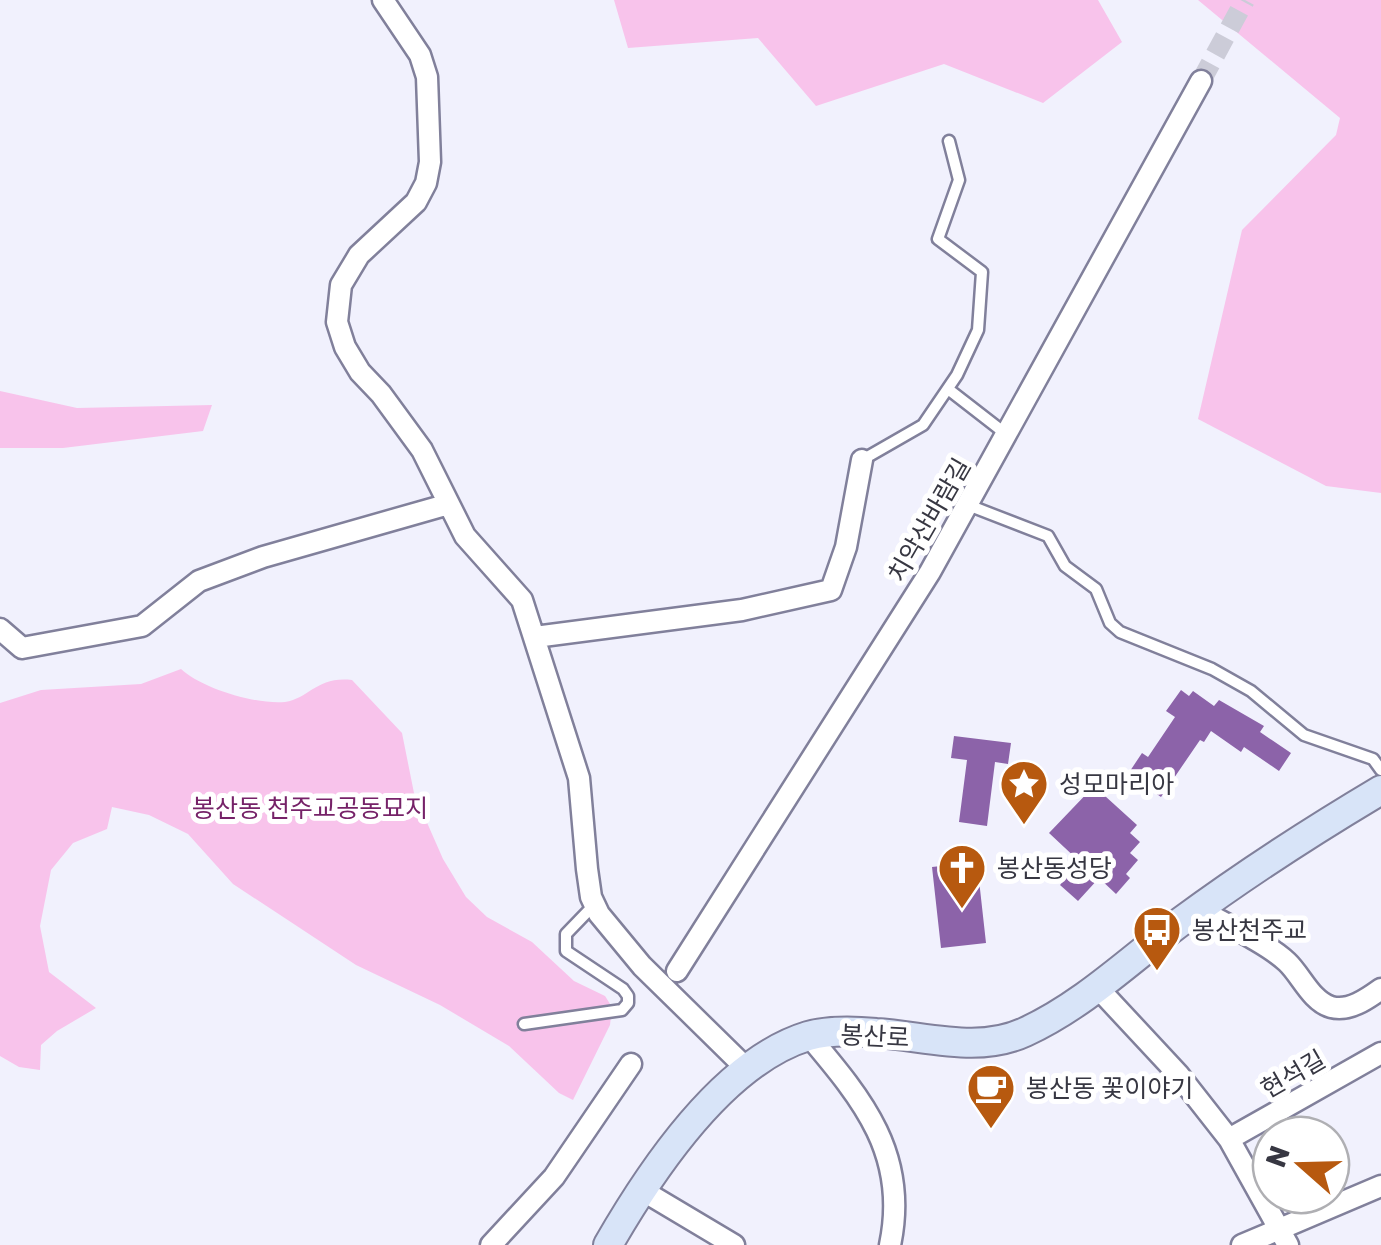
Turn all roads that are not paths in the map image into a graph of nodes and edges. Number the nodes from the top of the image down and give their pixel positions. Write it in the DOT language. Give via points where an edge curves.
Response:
graph roads {
  1 [pos="383,0"];
  2 [pos="1201,81"];
  3 [pos="950,141"];
  4 [pos="948,389"];
  5 [pos="1006,434"];
  6 [pos="862,460"];
  7 [pos="450,504"];
  8 [pos="967,504"];
  9 [pos="0,629"];
  10 [pos="534,636"];
  11 [pos="1381,770"];
  12 [pos="1381,790"];
  13 [pos="594,905"];
  14 [pos="1198,909"];
  15 [pos="677,971"];
  16 [pos="1097,986"];
  17 [pos="1381,989"];
  18 [pos="524,1024"];
  19 [pos="809,1036"];
  20 [pos="1381,1052"];
  21 [pos="631,1064"];
  22 [pos="748,1070"];
  23 [pos="1229,1139"];
  24 [pos="640,1189"];
  25 [pos="1380,1190"];
  26 [pos="1284,1238"];
  27 [pos="490,1245"];
  28 [pos="608,1245"];
  29 [pos="734,1245"];
  30 [pos="890,1245"];
  31 [pos="1242,1245"];
  1 -- 7 [label="street" via="427,77 430,162 416,202 347,274 338,322 344,347 422,450"];
  2 -- 5 [label="street, 치악산바람길"];
  3 -- 4 [label="lane" via="959,180 938,240 982,272 978,330"];
  4 -- 5 [label="lane"];
  4 -- 6 [label="lane" via="923,426"];
  5 -- 8 [label="street, 치악산바람길"];
  6 -- 10 [label="street" via="846,547 830,590 742,610"];
  7 -- 9 [label="street" via="199,582 142,626 22,648"];
  7 -- 10 [label="street" via="465,536 522,600"];
  8 -- 11 [label="lane" via="1048,536 1064,566 1096,588 1120,632 1212,669 1251,691 1304,736 1373,759"];
  8 -- 15 [label="street, 치악산바람길"];
  10 -- 13 [label="street" via="579,778"];
  12 -- 14 [label="street, 봉산로"];
  13 -- 18 [label="lane" via="566,934 566,951 623,990 628,1003 622,1010"];
  13 -- 22 [label="street" via="642,966"];
  14 -- 16 [label="street, 봉산로"];
  14 -- 17 [label="street" via="1286,960 1328,1006 1344,1008"];
  16 -- 19 [label="street, 봉산로" via="1050,1020 989,1042 878,1032"];
  16 -- 23 [label="street"];
  19 -- 22 [label="street, 봉산로"];
  19 -- 30 [label="street" via="851,1085 888,1155 894,1190"];
  20 -- 23 [label="street, 현석길"];
  21 -- 27 [label="street" via="554,1178"];
  22 -- 24 [label="street, 봉산로" via="678,1139"];
  23 -- 26 [label="street"];
  24 -- 28 [label="street, 봉산로"];
  24 -- 29 [label="street"];
  25 -- 26 [label="street"];
  26 -- 31 [label="street"];
}
